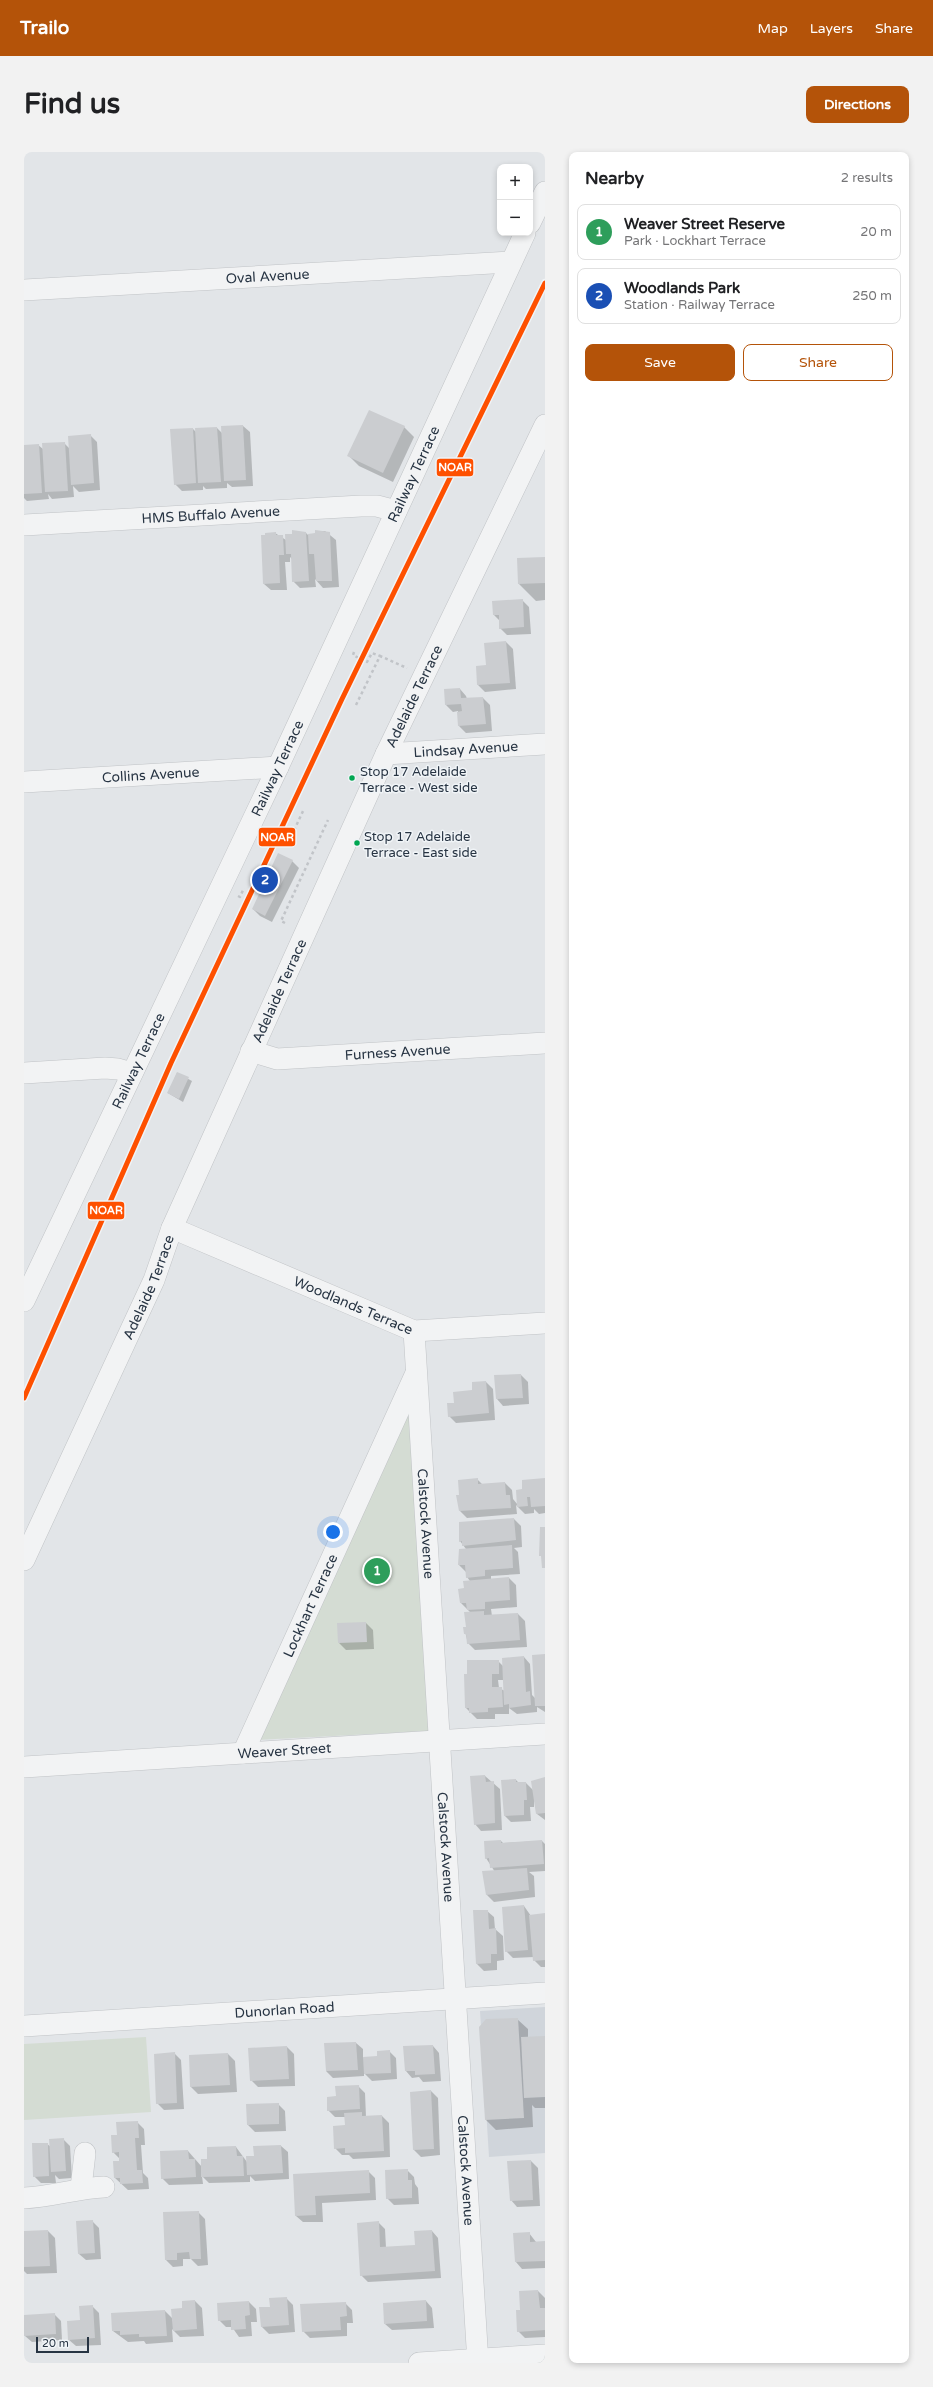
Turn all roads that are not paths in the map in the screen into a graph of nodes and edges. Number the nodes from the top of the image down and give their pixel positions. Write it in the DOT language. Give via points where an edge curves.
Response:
graph roads {
  1 [pos="545,192"];
  2 [pos="533,217"];
  3 [pos="524,236"];
  4 [pos="512,262"];
  5 [pos="24,290"];
  6 [pos="545,425"];
  7 [pos="396,511"];
  8 [pos="24,525"];
  9 [pos="545,744"];
  10 [pos="386,754"];
  11 [pos="278,767"];
  12 [pos="24,782"];
  13 [pos="545,1043"];
  14 [pos="251,1051"];
  15 [pos="24,1073"];
  16 [pos="132,1073"];
  17 [pos="172,1228"];
  18 [pos="24,1301"];
  19 [pos="545,1322"];
  20 [pos="414,1331"];
  21 [pos="417,1370"];
  22 [pos="24,1560"];
  23 [pos="545,1734"];
  24 [pos="440,1741"];
  25 [pos="243,1753"];
  26 [pos="24,1767"];
  27 [pos="545,1993"];
  28 [pos="455,1999"];
  29 [pos="24,2026"];
  30 [pos="85,2153"];
  31 [pos="104,2187"];
  32 [pos="80,2188"];
  33 [pos="24,2198"];
  34 [pos="545,2355"];
  35 [pos="477,2361"];
  36 [pos="419,2363"];
  1 -- 2 [label="street"];
  3 -- 4 [label="street, Railway Terrace"];
  4 -- 5 [label="street, Oval Avenue"];
  4 -- 7 [label="street, Railway Terrace"];
  6 -- 10 [label="street, Adelaide Terrace"];
  7 -- 8 [label="street, HMS Buffalo Avenue" via="377,506 361,506"];
  7 -- 11 [label="street, Railway Terrace"];
  9 -- 10 [label="street, Lindsay Avenue"];
  10 -- 14 [label="street, Adelaide Terrace"];
  11 -- 12 [label="street, Collins Avenue"];
  11 -- 16 [label="street, Railway Terrace"];
  13 -- 14 [label="street, Furness Avenue" via="277,1059"];
  14 -- 17 [label="street, Adelaide Terrace"];
  15 -- 16 [label="street" via="105,1068"];
  16 -- 18 [label="street, Railway Terrace"];
  17 -- 20 [label="street, Woodlands Terrace"];
  17 -- 22 [label="street, Adelaide Terrace" via="154,1280"];
  19 -- 20 [label="street, Woodlands Terrace"];
  20 -- 21 [label="street, Calstock Avenue"];
  21 -- 24 [label="street, Calstock Avenue"];
  21 -- 25 [label="street, Lockhart Terrace"];
  23 -- 24 [label="street, Weaver Street"];
  24 -- 25 [label="street, Weaver Street"];
  24 -- 28 [label="street, Calstock Avenue"];
  25 -- 26 [label="street, Weaver Street"];
  27 -- 28 [label="street, Dunorlan Road"];
  28 -- 29 [label="street, Dunorlan Road"];
  28 -- 35 [label="street, Calstock Avenue"];
  30 -- 32 [label="street"];
  31 -- 32 [label="street"];
  32 -- 33 [label="street" via="44,2197"];
  34 -- 35 [label="street"];
  35 -- 36 [label="street"];
}
